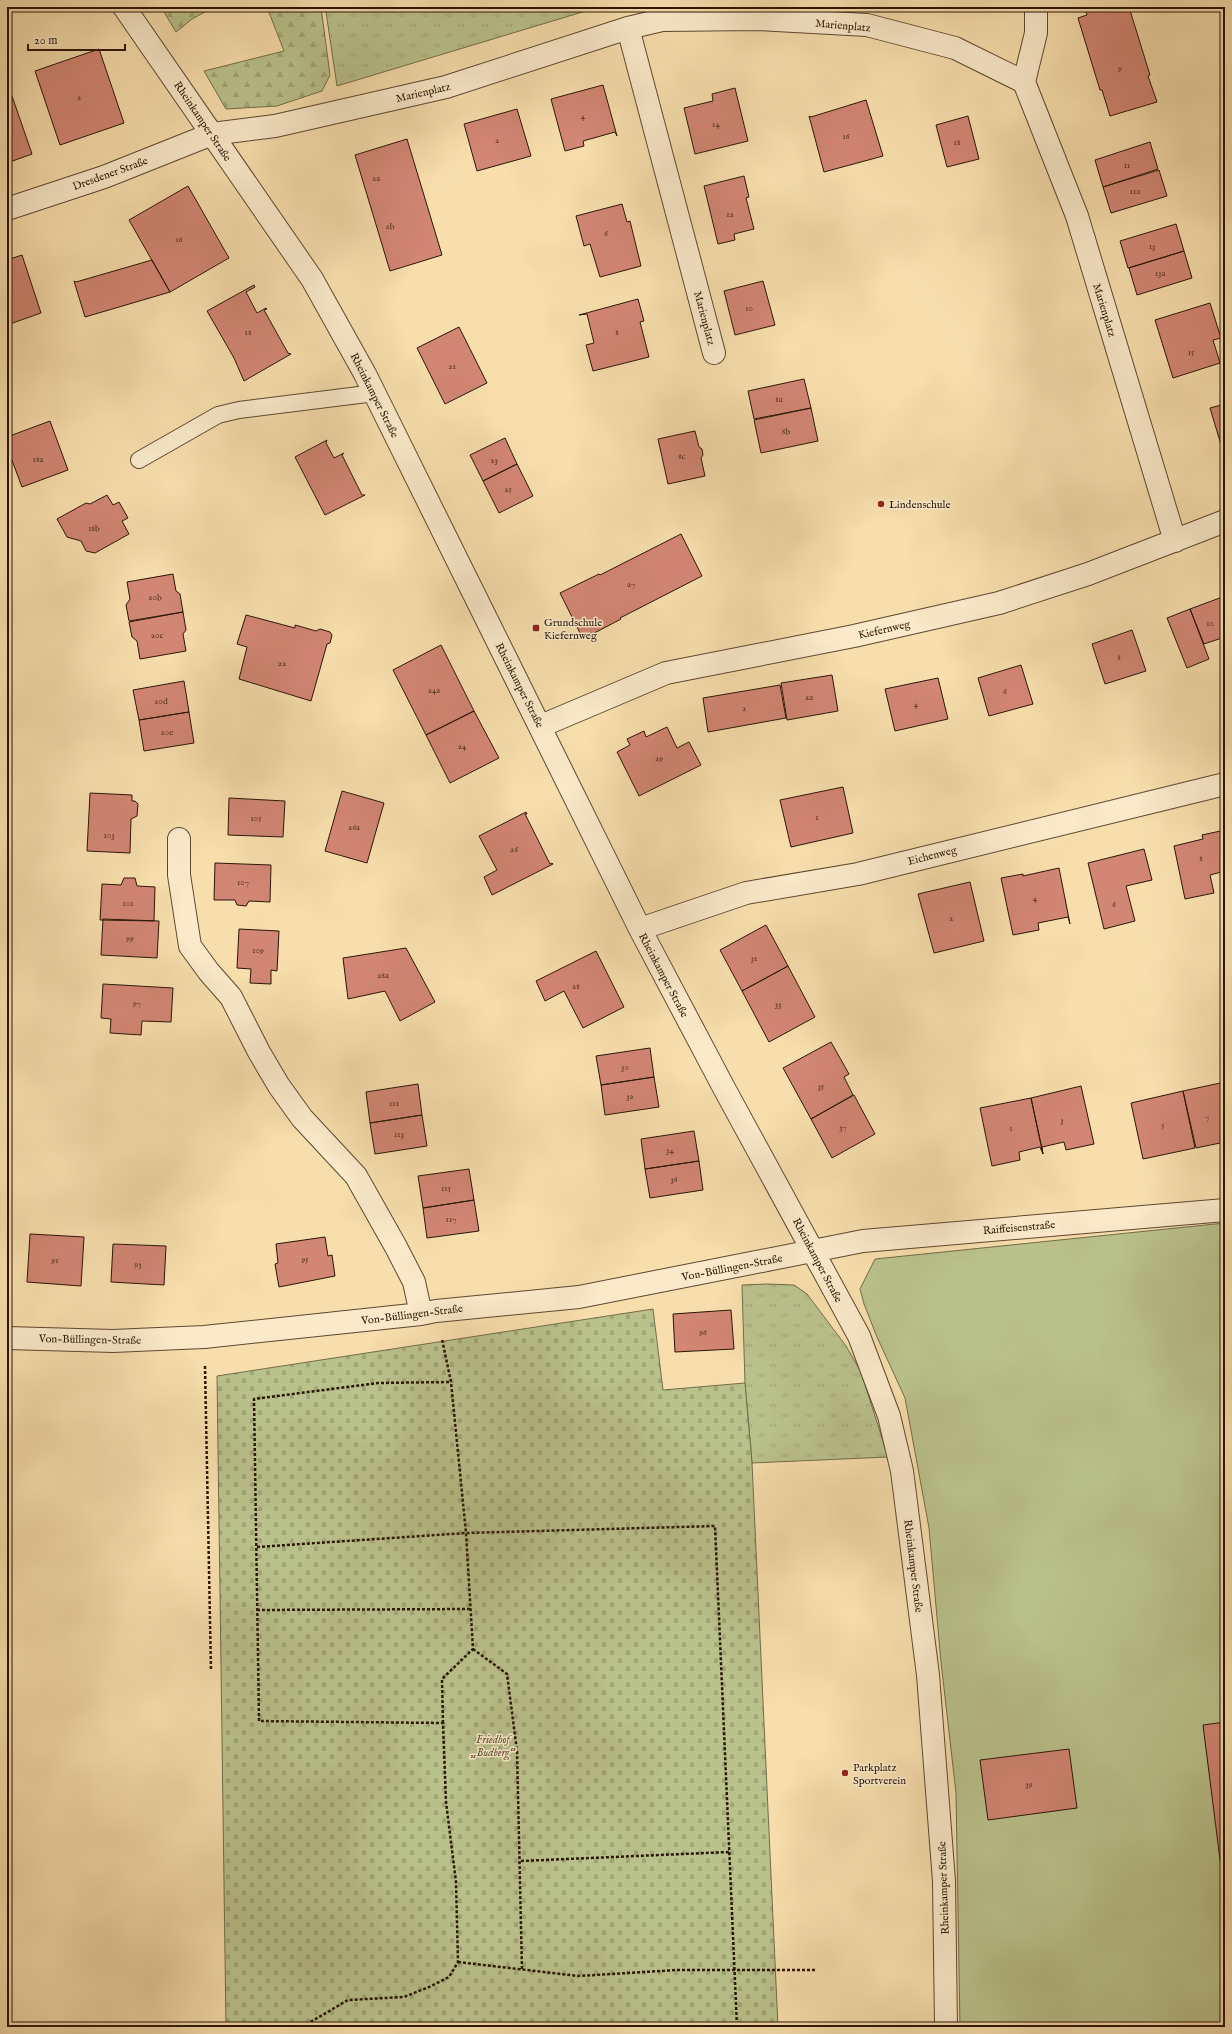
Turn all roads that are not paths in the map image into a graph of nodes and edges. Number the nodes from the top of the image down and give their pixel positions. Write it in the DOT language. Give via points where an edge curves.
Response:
graph roads {
  1 [pos="124,7"];
  2 [pos="1036,7"];
  3 [pos="628,28"];
  4 [pos="1024,82"];
  5 [pos="212,134"];
  6 [pos="7,209"];
  7 [pos="714,353"];
  8 [pos="375,393"];
  9 [pos="139,460"];
  10 [pos="1225,521"];
  11 [pos="1175,541"];
  12 [pos="541,726"];
  13 [pos="1225,784"];
  14 [pos="179,839"];
  15 [pos="640,929"];
  16 [pos="1225,1210"];
  17 [pos="814,1250"];
  18 [pos="429,1312"];
  19 [pos="7,1338"];
  20 [pos="946,2027"];
  1 -- 5 [label="street, Rheinkamper Straße"];
  2 -- 4 [label="street" via="1036,33"];
  3 -- 4 [label="street, Marienplatz" via="662,20 758,19 867,25 955,48"];
  3 -- 5 [label="street, Marienplatz" via="446,88 275,126"];
  3 -- 7 [label="street, Marienplatz"];
  4 -- 11 [label="street, Marienplatz" via="1077,216"];
  5 -- 6 [label="street, Dresdener Straße" via="104,177"];
  5 -- 8 [label="street, Rheinkamper Straße" via="312,279"];
  8 -- 9 [label="lane" via="239,410 218,415"];
  8 -- 12 [label="street, Rheinkamper Straße"];
  10 -- 11 [label="street, Kiefernweg"];
  11 -- 12 [label="street, Kiefernweg" via="1088,574 999,603 854,636 666,672"];
  12 -- 15 [label="street, Rheinkamper Straße"];
  13 -- 15 [label="street, Eichenweg" via="858,874 746,893"];
  14 -- 18 [label="street" via="179,875 190,946 231,997 258,1052 302,1118 356,1176"];
  15 -- 17 [label="street, Rheinkamper Straße"];
  16 -- 17 [label="street, Raiffeisenstraße" via="863,1240"];
  17 -- 18 [label="street, Von-Büllingen-Straße" via="579,1297"];
  17 -- 20 [label="street, Rheinkamper Straße" via="859,1336 889,1416 902,1471 928,1675 944,1873"];
  18 -- 19 [label="street, Von-Büllingen-Straße" via="204,1337 114,1341"];
}
